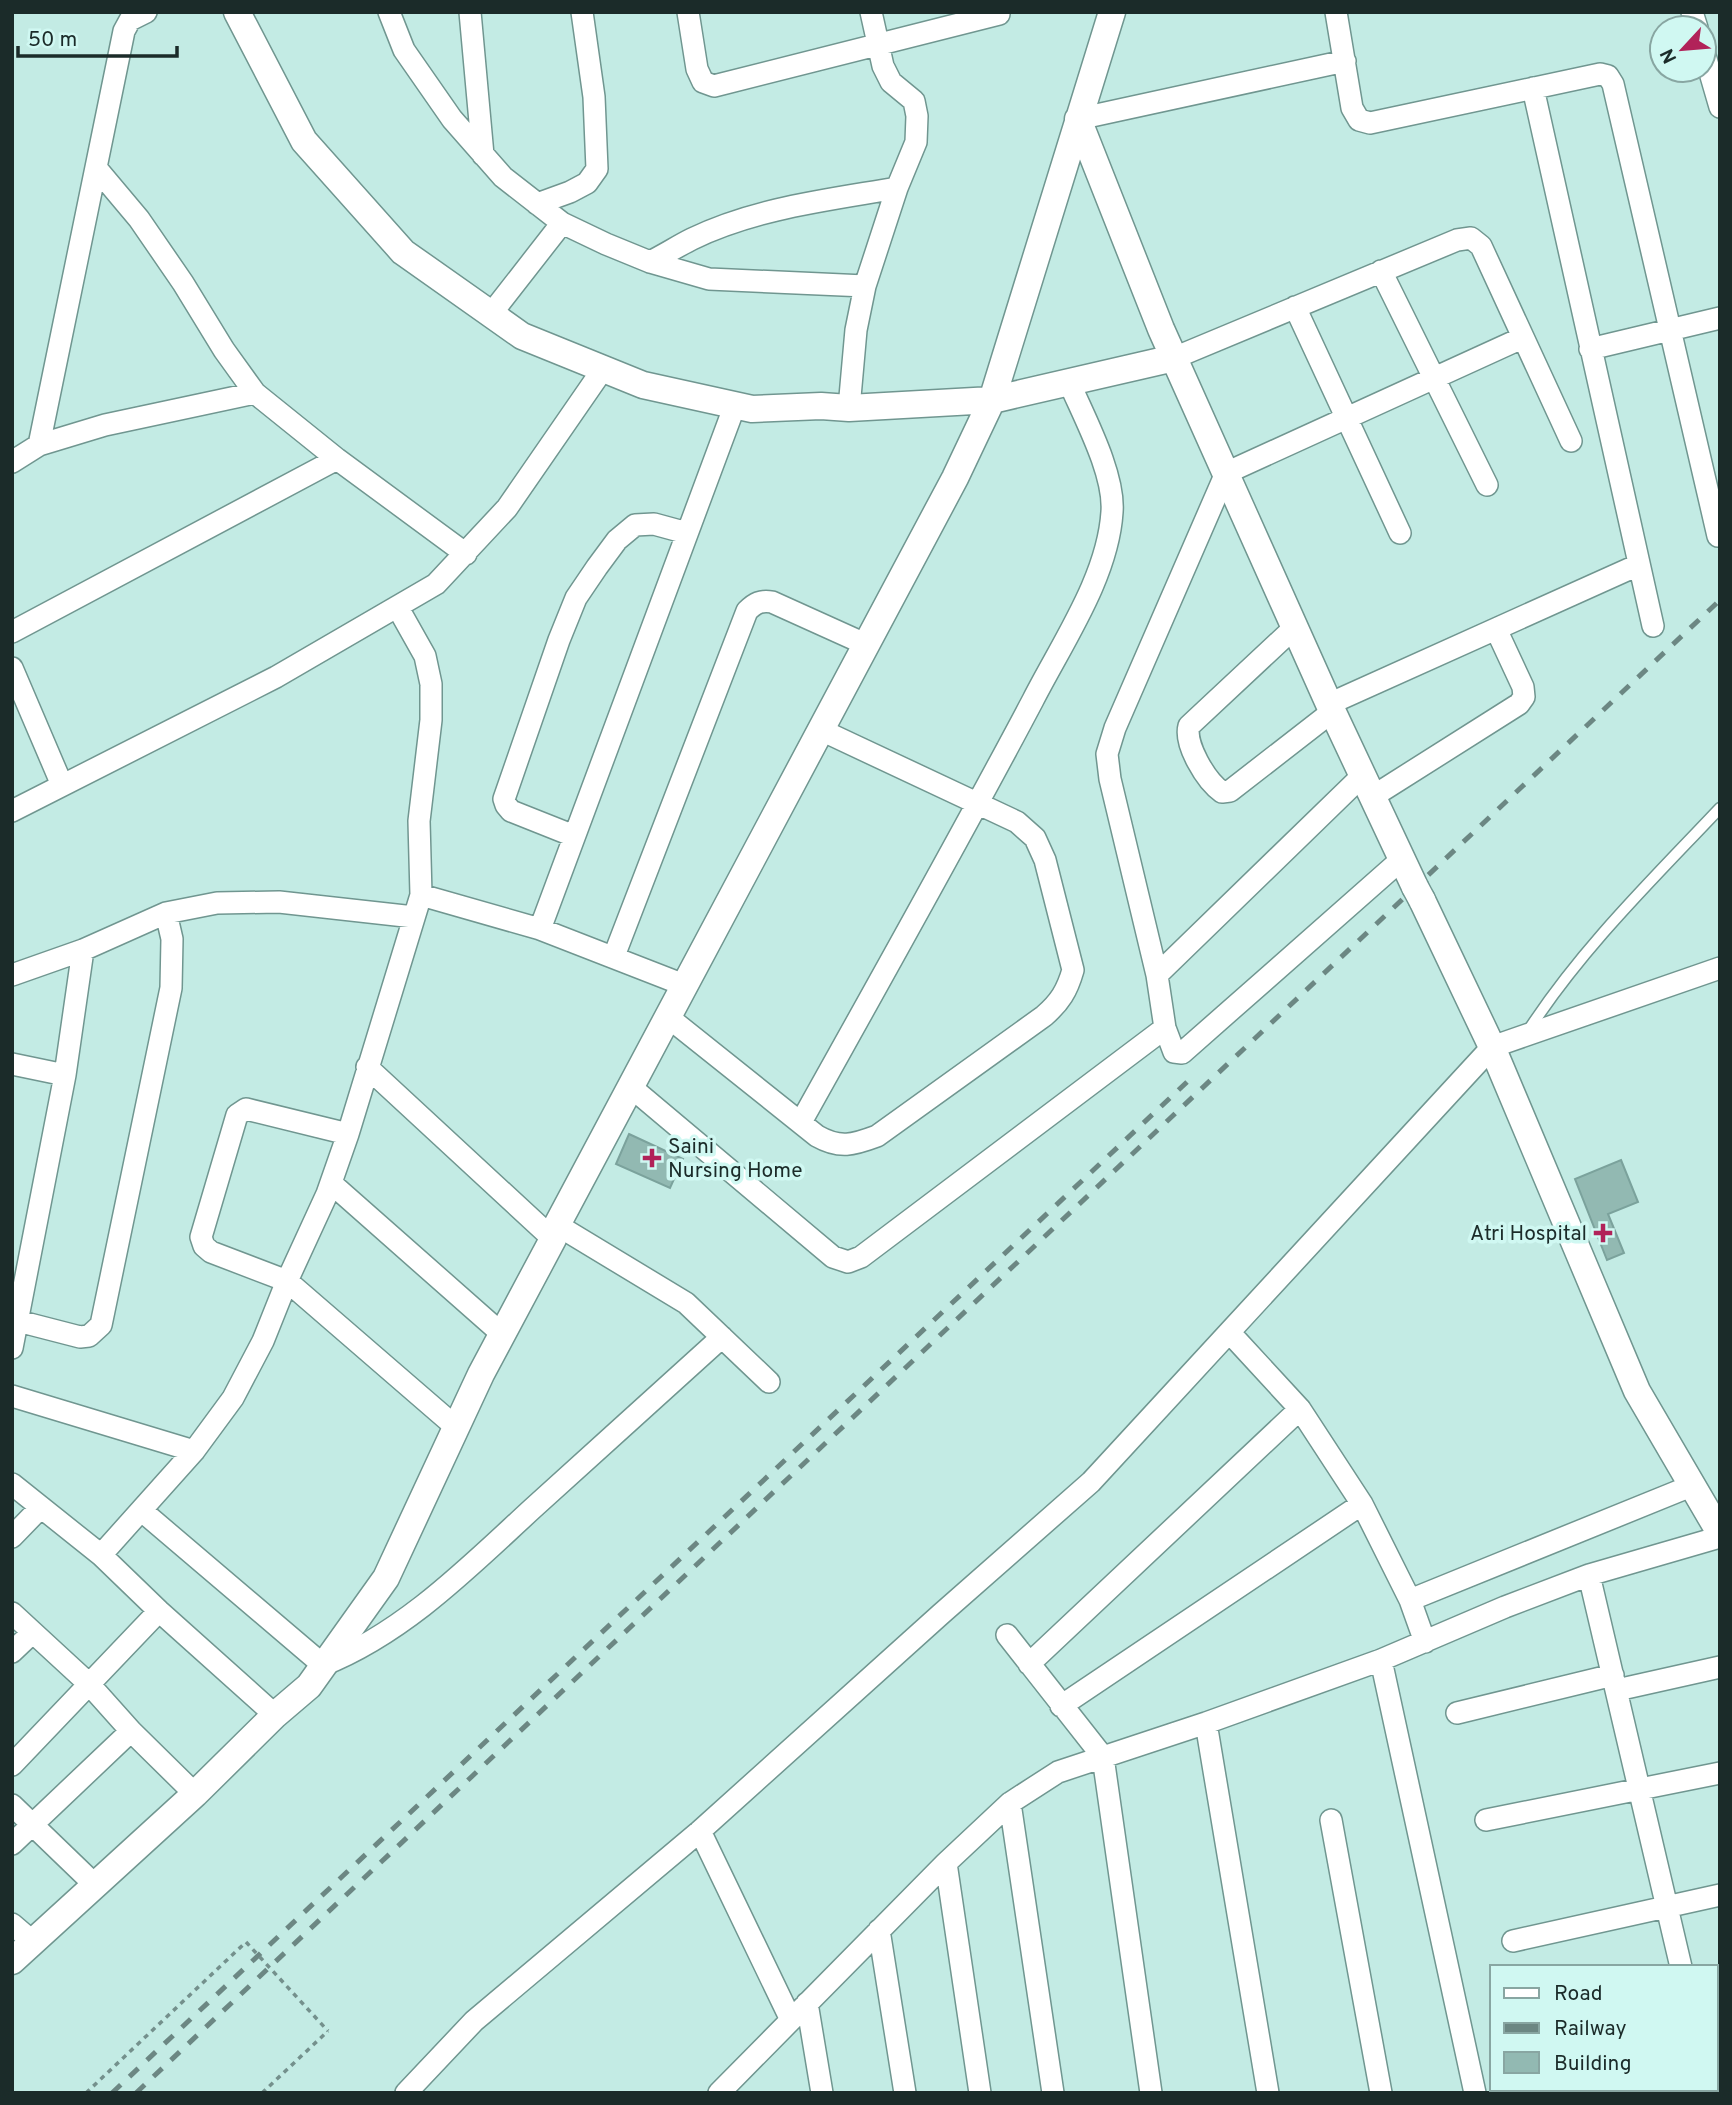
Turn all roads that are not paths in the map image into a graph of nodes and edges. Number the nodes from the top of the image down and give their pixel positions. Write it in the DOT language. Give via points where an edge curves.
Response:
graph roads {
  1 [pos="146,12"];
  2 [pos="237,12"];
  3 [pos="388,12"];
  4 [pos="470,12"];
  5 [pos="582,12"];
  6 [pos="688,12"];
  7 [pos="871,12"];
  8 [pos="1112,12"];
  9 [pos="1336,12"];
  10 [pos="999,13"];
  11 [pos="879,44"];
  12 [pos="1345,61"];
  13 [pos="1713,84"];
  14 [pos="1533,88"];
  15 [pos="1720,107"];
  16 [pos="1078,119"];
  17 [pos="483,155"];
  18 [pos="97,169"];
  19 [pos="897,188"];
  20 [pos="537,204"];
  21 [pos="562,223"];
  22 [pos="650,262"];
  23 [pos="1381,271"];
  24 [pos="865,286"];
  25 [pos="1295,307"];
  26 [pos="492,314"];
  27 [pos="1720,318"];
  28 [pos="1670,330"];
  29 [pos="1522,338"];
  30 [pos="1590,349"];
  31 [pos="1174,358"];
  32 [pos="603,369"];
  33 [pos="1434,378"];
  34 [pos="1069,382"];
  35 [pos="255,393"];
  36 [pos="992,400"];
  37 [pos="735,405"];
  38 [pos="849,408"];
  39 [pos="1347,418"];
  40 [pos="1571,442"];
  41 [pos="39,444"];
  42 [pos="337,459"];
  43 [pos="12,462"];
  44 [pos="1226,473"];
  45 [pos="1487,485"];
  46 [pos="687,533"];
  47 [pos="1400,533"];
  48 [pos="1718,536"];
  49 [pos="466,554"];
  50 [pos="1638,565"];
  51 [pos="398,608"];
  52 [pos="1653,626"];
  53 [pos="1295,627"];
  54 [pos="1496,629"];
  55 [pos="12,632"];
  56 [pos="865,644"];
  57 [pos="12,668"];
  58 [pos="1331,707"];
  59 [pos="819,729"];
  60 [pos="62,785"];
  61 [pos="1367,786"];
  62 [pos="978,805"];
  63 [pos="1720,808"];
  64 [pos="12,811"];
  65 [pos="574,836"];
  66 [pos="1402,859"];
  67 [pos="421,895"];
  68 [pos="166,913"];
  69 [pos="414,917"];
  70 [pos="540,929"];
  71 [pos="83,950"];
  72 [pos="614,956"];
  73 [pos="1720,968"];
  74 [pos="12,975"];
  75 [pos="1157,975"];
  76 [pos="684,985"];
  77 [pos="668,1017"];
  78 [pos="1165,1028"];
  79 [pos="1525,1036"];
  80 [pos="1492,1047"];
  81 [pos="12,1064"];
  82 [pos="367,1067"];
  83 [pos="65,1075"];
  84 [pos="632,1088"];
  85 [pos="801,1122"];
  86 [pos="348,1134"];
  87 [pos="331,1183"];
  88 [pos="555,1232"];
  89 [pos="286,1282"];
  90 [pos="18,1321"];
  91 [pos="502,1334"];
  92 [pos="1230,1334"];
  93 [pos="722,1337"];
  94 [pos="12,1348"];
  95 [pos="769,1382"];
  96 [pos="12,1396"];
  97 [pos="1300,1409"];
  98 [pos="457,1428"];
  99 [pos="194,1451"];
  100 [pos="12,1484"];
  101 [pos="1690,1486"];
  102 [pos="1362,1504"];
  103 [pos="41,1507"];
  104 [pos="142,1511"];
  105 [pos="1719,1532"];
  106 [pos="12,1537"];
  107 [pos="101,1555"];
  108 [pos="1590,1575"];
  109 [pos="1410,1600"];
  110 [pos="159,1611"];
  111 [pos="12,1613"];
  112 [pos="33,1633"];
  113 [pos="1007,1635"];
  114 [pos="1425,1642"];
  115 [pos="12,1652"];
  116 [pos="1381,1660"];
  117 [pos="1030,1664"];
  118 [pos="323,1665"];
  119 [pos="1720,1667"];
  120 [pos="1615,1682"];
  121 [pos="89,1684"];
  122 [pos="1061,1706"];
  123 [pos="1457,1713"];
  124 [pos="275,1715"];
  125 [pos="1206,1723"];
  126 [pos="131,1731"];
  127 [pos="1103,1757"];
  128 [pos="12,1765"];
  129 [pos="1720,1773"];
  130 [pos="1639,1789"];
  131 [pos="195,1794"];
  132 [pos="1010,1803"];
  133 [pos="12,1805"];
  134 [pos="1332,1820"];
  135 [pos="1486,1820"];
  136 [pos="33,1824"];
  137 [pos="700,1831"];
  138 [pos="12,1844"];
  139 [pos="946,1863"];
  140 [pos="95,1885"];
  141 [pos="1720,1895"];
  142 [pos="1667,1906"];
  143 [pos="12,1924"];
  144 [pos="879,1930"];
  145 [pos="1513,1941"];
  146 [pos="33,1942"];
  147 [pos="12,1961"];
  148 [pos="1681,1965"];
  149 [pos="807,2003"];
  150 [pos="790,2020"];
  151 [pos="406,2093"];
  152 [pos="719,2093"];
  153 [pos="822,2093"];
  154 [pos="905,2093"];
  155 [pos="980,2093"];
  156 [pos="1053,2093"];
  157 [pos="1151,2093"];
  158 [pos="1268,2093"];
  159 [pos="1381,2093"];
  160 [pos="1475,2093"];
  1 -- 18 [label="street" via="130,20 124,31"];
  2 -- 26 [label="street" via="304,141 403,252"];
  3 -- 17 [label="street" via="404,50"];
  4 -- 17 [label="street"];
  5 -- 20 [label="street" via="594,97 597,169 587,183"];
  6 -- 11 [label="street" via="697,69 703,82 714,86"];
  7 -- 11 [label="street"];
  8 -- 16 [label="street"];
  9 -- 12 [label="street"];
  10 -- 11 [label="street"];
  11 -- 19 [label="street" via="891,82 914,102 917,116 916,142"];
  12 -- 14 [label="street" via="1352,108 1359,120 1370,123"];
  12 -- 16 [label="street"];
  13 -- 15 [label="street"];
  14 -- 28 [label="street" via="1600,74 1614,84"];
  14 -- 30 [label="street"];
  16 -- 31 [label="street"];
  16 -- 36 [label="street"];
  17 -- 20 [label="street"];
  18 -- 35 [label="street" via="139,219"];
  18 -- 41 [label="street"];
  19 -- 22 [label="street" via="747,218 694,238"];
  19 -- 24 [label="street"];
  20 -- 21 [label="street"];
  21 -- 22 [label="street"];
  21 -- 26 [label="street"];
  22 -- 24 [label="street" via="709,279"];
  23 -- 25 [label="street"];
  23 -- 29 [label="street" via="1471,238 1481,246"];
  23 -- 33 [label="street"];
  24 -- 38 [label="street"];
  25 -- 31 [label="street"];
  25 -- 39 [label="street"];
  26 -- 32 [label="street" via="522,336"];
  27 -- 28 [label="street"];
  28 -- 30 [label="street"];
  28 -- 48 [label="street"];
  29 -- 33 [label="street"];
  29 -- 40 [label="street"];
  30 -- 50 [label="street"];
  31 -- 34 [label="street"];
  31 -- 44 [label="street"];
  32 -- 37 [label="street" via="643,385"];
  32 -- 49 [label="street" via="507,508"];
  33 -- 39 [label="street"];
  33 -- 45 [label="street"];
  34 -- 36 [label="street"];
  34 -- 62 [label="street" via="1105,467 1113,509 1107,550"];
  35 -- 41 [label="street"];
  35 -- 42 [label="street"];
  36 -- 38 [label="street"];
  36 -- 56 [label="street"];
  37 -- 38 [label="street" via="752,409"];
  37 -- 46 [label="street"];
  39 -- 44 [label="street"];
  39 -- 47 [label="street"];
  41 -- 43 [label="street"];
  42 -- 49 [label="street"];
  42 -- 55 [label="street"];
  44 -- 53 [label="street"];
  44 -- 75 [label="street" via="1107,754"];
  46 -- 65 [label="street"];
  46 -- 65 [label="street" via="644,523 626,530 576,598 559,640 504,799 511,811"];
  49 -- 51 [label="street" via="436,583"];
  50 -- 52 [label="street"];
  50 -- 54 [label="street"];
  51 -- 60 [label="street" via="276,677"];
  51 -- 67 [label="street" via="425,656 431,684 419,821"];
  53 -- 58 [label="street"];
  53 -- 58 [label="street" via="1188,726 1189,746 1214,787 1230,791"];
  54 -- 58 [label="street"];
  54 -- 61 [label="street" via="1523,687 1519,704 1475,733"];
  56 -- 59 [label="street"];
  56 -- 72 [label="street" via="772,602 754,604 747,611"];
  57 -- 60 [label="street"];
  58 -- 61 [label="street"];
  59 -- 62 [label="street"];
  59 -- 76 [label="street"];
  60 -- 64 [label="street"];
  61 -- 66 [label="street"];
  61 -- 75 [label="street"];
  62 -- 85 [label="street"];
  62 -- 85 [label="street" via="1017,822 1035,838 1045,860 1073,970 1068,988 1044,1016 877,1136 854,1145 831,1144"];
  63 -- 79 [label="lane" via="1601,933"];
  65 -- 70 [label="street"];
  66 -- 78 [label="street" via="1182,1053 1174,1052"];
  66 -- 80 [label="street, bridge"];
  67 -- 69 [label="street"];
  67 -- 70 [label="street"];
  68 -- 69 [label="street" via="217,903 279,902"];
  68 -- 71 [label="street"];
  68 -- 90 [label="street" via="172,939 171,988 101,1325 89,1336 80,1337"];
  69 -- 82 [label="street"];
  70 -- 72 [label="street"];
  71 -- 74 [label="street"];
  71 -- 83 [label="street"];
  72 -- 76 [label="street"];
  73 -- 79 [label="street"];
  75 -- 78 [label="street"];
  76 -- 77 [label="street"];
  77 -- 84 [label="street"];
  77 -- 85 [label="street"];
  78 -- 84 [label="street" via="848,1262 833,1257"];
  79 -- 80 [label="street"];
  80 -- 92 [label="street"];
  80 -- 101 [label="street" via="1637,1391"];
  81 -- 83 [label="street"];
  82 -- 86 [label="street"];
  82 -- 88 [label="street"];
  83 -- 90 [label="street"];
  84 -- 88 [label="street"];
  86 -- 87 [label="street"];
  86 -- 89 [label="street" via="246,1109 237,1115 201,1237 211,1252"];
  87 -- 89 [label="street"];
  87 -- 91 [label="street"];
  88 -- 91 [label="street"];
  88 -- 93 [label="street" via="686,1303"];
  89 -- 98 [label="street"];
  89 -- 99 [label="street" via="263,1341 233,1398"];
  90 -- 94 [label="street"];
  91 -- 98 [label="street"];
  92 -- 97 [label="street"];
  92 -- 137 [label="street" via="1091,1482"];
  93 -- 95 [label="street"];
  93 -- 118 [label="street" via="479,1558 380,1636"];
  96 -- 99 [label="street"];
  97 -- 102 [label="street"];
  97 -- 117 [label="street"];
  98 -- 118 [label="street" via="386,1578"];
  99 -- 104 [label="street"];
  100 -- 103 [label="street"];
  101 -- 105 [label="street"];
  101 -- 109 [label="street"];
  102 -- 109 [label="street"];
  102 -- 122 [label="street"];
  103 -- 106 [label="street"];
  103 -- 107 [label="street"];
  104 -- 107 [label="street"];
  104 -- 118 [label="street"];
  105 -- 108 [label="street"];
  107 -- 110 [label="street"];
  108 -- 114 [label="street"];
  108 -- 120 [label="street"];
  109 -- 114 [label="street"];
  110 -- 121 [label="street"];
  110 -- 124 [label="street"];
  111 -- 112 [label="street"];
  112 -- 115 [label="street"];
  112 -- 121 [label="street"];
  113 -- 117 [label="street"];
  114 -- 116 [label="street"];
  116 -- 125 [label="street"];
  116 -- 160 [label="street"];
  117 -- 122 [label="street"];
  118 -- 124 [label="street" via="309,1686"];
  119 -- 120 [label="street"];
  120 -- 123 [label="street"];
  120 -- 130 [label="street"];
  121 -- 126 [label="street"];
  121 -- 128 [label="street"];
  122 -- 127 [label="street"];
  124 -- 131 [label="street"];
  125 -- 127 [label="street"];
  125 -- 158 [label="street"];
  126 -- 131 [label="street"];
  126 -- 136 [label="street"];
  127 -- 132 [label="street" via="1058,1772"];
  127 -- 157 [label="street"];
  129 -- 130 [label="street"];
  130 -- 135 [label="street"];
  130 -- 142 [label="street"];
  131 -- 140 [label="street"];
  132 -- 139 [label="street"];
  132 -- 156 [label="street"];
  133 -- 136 [label="street"];
  134 -- 159 [label="street"];
  136 -- 138 [label="street"];
  136 -- 140 [label="street"];
  137 -- 150 [label="street"];
  137 -- 151 [label="street" via="474,2021"];
  139 -- 144 [label="street"];
  139 -- 155 [label="street"];
  140 -- 146 [label="street"];
  141 -- 142 [label="street"];
  142 -- 145 [label="street"];
  142 -- 148 [label="street"];
  143 -- 146 [label="street"];
  144 -- 149 [label="street"];
  144 -- 154 [label="street"];
  146 -- 147 [label="street"];
  149 -- 150 [label="street"];
  149 -- 153 [label="street"];
  150 -- 152 [label="street"];
}
